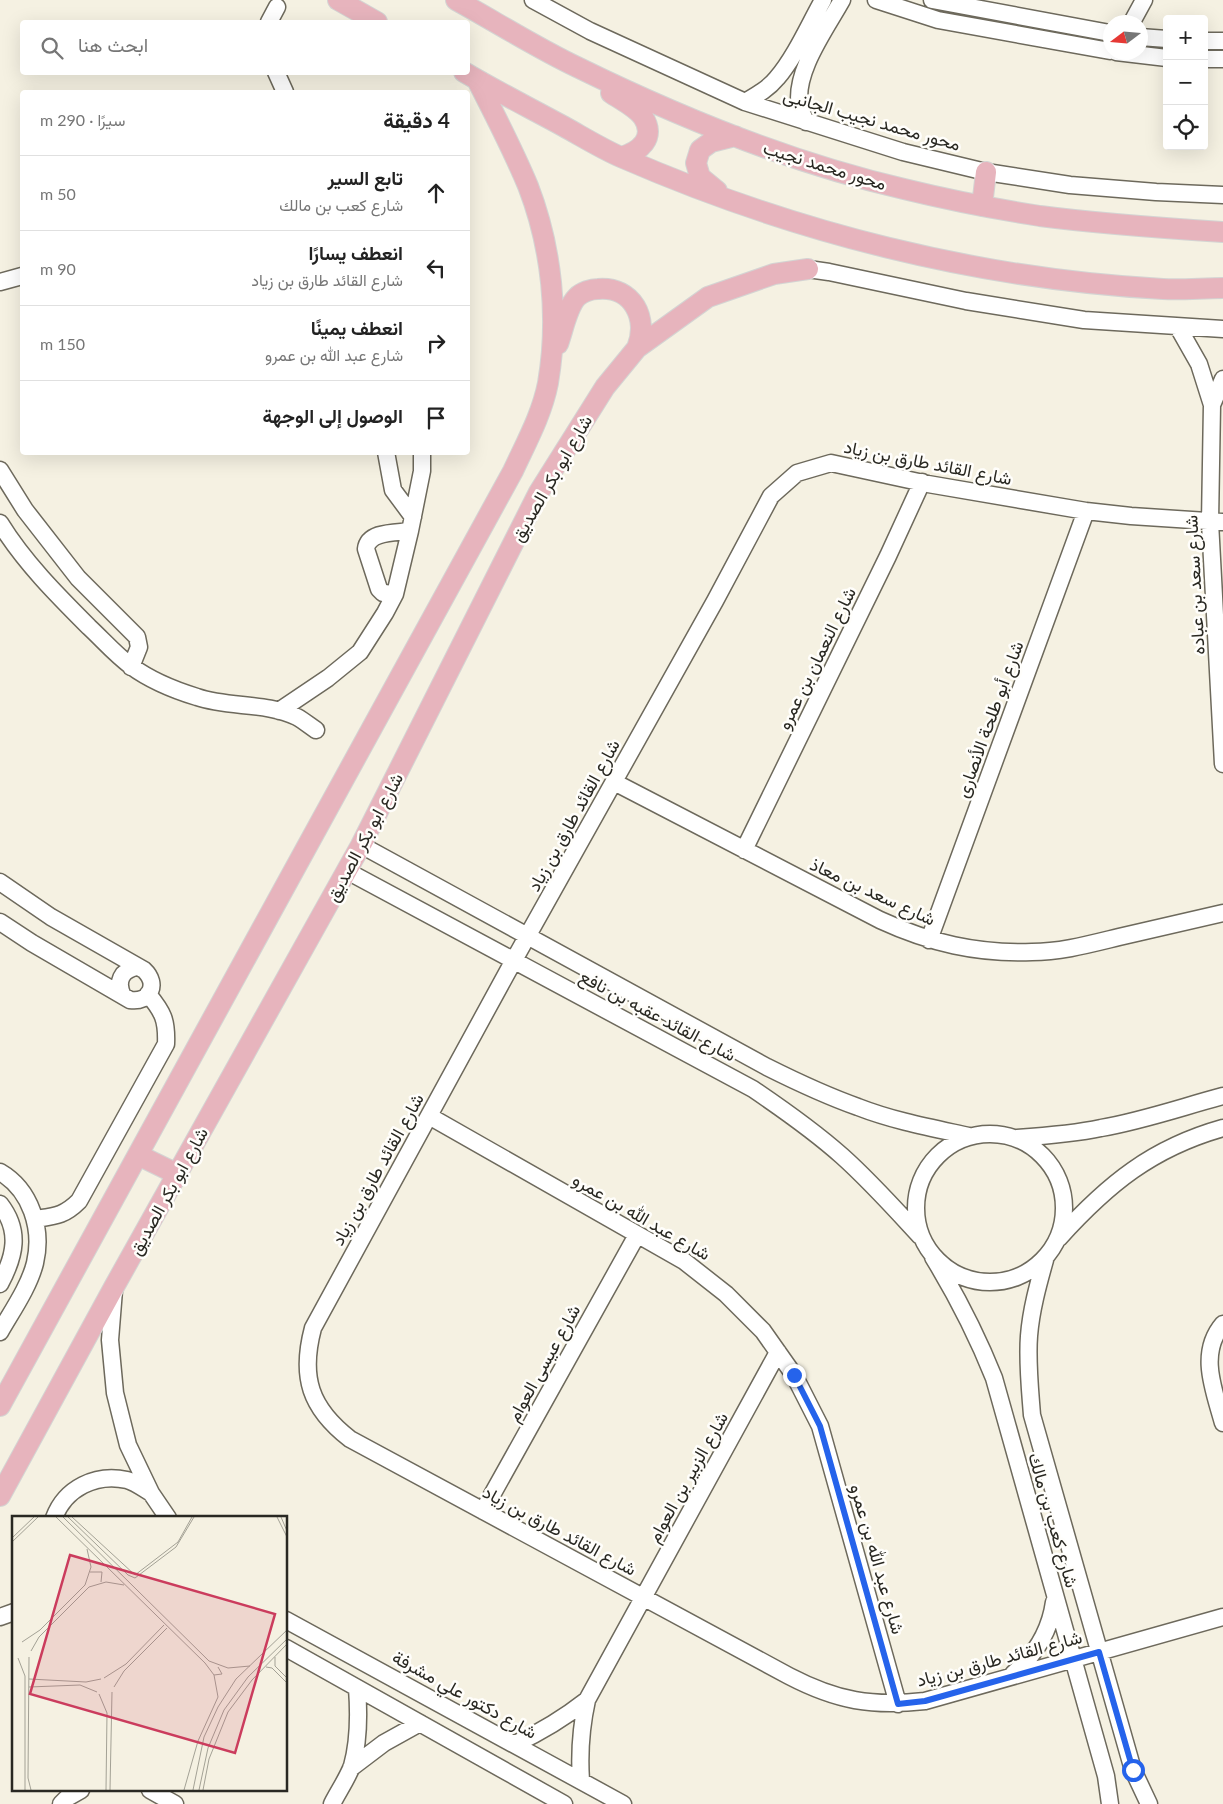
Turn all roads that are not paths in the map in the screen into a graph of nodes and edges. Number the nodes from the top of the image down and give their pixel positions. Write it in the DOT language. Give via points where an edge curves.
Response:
graph roads {
  1 [pos="338,0"];
  2 [pos="456,0"];
  3 [pos="533,0"];
  4 [pos="823,0"];
  5 [pos="842,0"];
  6 [pos="876,0"];
  7 [pos="932,0"];
  8 [pos="1144,0"];
  9 [pos="991,5"];
  10 [pos="277,7"];
  11 [pos="1136,15"];
  12 [pos="270,20"];
  13 [pos="373,20"];
  14 [pos="1103,31"];
  15 [pos="1148,38"];
  16 [pos="1163,39"];
  17 [pos="1208,41"];
  18 [pos="1223,41"];
  19 [pos="1103,51"];
  20 [pos="1148,56"];
  21 [pos="1163,58"];
  22 [pos="1208,59"];
  23 [pos="1223,60"];
  24 [pos="575,67"];
  25 [pos="277,75"];
  26 [pos="471,76"];
  27 [pos="284,90"];
  28 [pos="745,102"];
  29 [pos="806,122"];
  30 [pos="735,136"];
  31 [pos="621,157"];
  32 [pos="986,172"];
  33 [pos="1223,195"];
  34 [pos="725,198"];
  35 [pos="982,206"];
  36 [pos="1223,232"];
  37 [pos="808,269"];
  38 [pos="20,277"];
  39 [pos="0,282"];
  40 [pos="1223,288"];
  41 [pos="1178,327"];
  42 [pos="1223,329"];
  43 [pos="637,348"];
  44 [pos="550,363"];
  45 [pos="1223,379"];
  46 [pos="1212,405"];
  47 [pos="387,455"];
  48 [pos="422,455"];
  49 [pos="0,470"];
  50 [pos="922,482"];
  51 [pos="1086,511"];
  52 [pos="1217,522"];
  53 [pos="0,523"];
  54 [pos="411,524"];
  55 [pos="395,594"];
  56 [pos="132,666"];
  57 [pos="279,711"];
  58 [pos="316,730"];
  59 [pos="1223,764"];
  60 [pos="614,782"];
  61 [pos="361,845"];
  62 [pos="744,850"];
  63 [pos="347,871"];
  64 [pos="0,882"];
  65 [pos="1223,913"];
  66 [pos="0,922"];
  67 [pos="528,936"];
  68 [pos="929,940"];
  69 [pos="514,960"];
  70 [pos="137,967"];
  71 [pos="148,994"];
  72 [pos="123,996"];
  73 [pos="1223,1096"];
  74 [pos="429,1116"];
  75 [pos="1223,1128"];
  76 [pos="969,1136"];
  77 [pos="1017,1138"];
  78 [pos="138,1155"];
  79 [pos="0,1172"];
  80 [pos="177,1174"];
  81 [pos="0,1204"];
  82 [pos="35,1219"];
  83 [pos="637,1235"];
  84 [pos="920,1236"];
  85 [pos="1058,1239"];
  86 [pos="933,1258"];
  87 [pos="1045,1260"];
  88 [pos="0,1284"];
  89 [pos="114,1287"];
  90 [pos="1223,1324"];
  91 [pos="0,1332"];
  92 [pos="778,1352"];
  93 [pos="0,1406"];
  94 [pos="1223,1423"];
  95 [pos="151,1493"];
  96 [pos="0,1496"];
  97 [pos="484,1511"];
  98 [pos="55,1516"];
  99 [pos="167,1516"];
  100 [pos="1055,1597"];
  101 [pos="643,1598"];
  102 [pos="12,1613"];
  103 [pos="0,1617"];
  104 [pos="1223,1617"];
  105 [pos="288,1621"];
  106 [pos="288,1649"];
  107 [pos="1099,1652"];
  108 [pos="1072,1660"];
  109 [pos="1010,1677"];
  110 [pos="357,1688"];
  111 [pos="587,1700"];
  112 [pos="898,1704"];
  113 [pos="475,1722"];
  114 [pos="420,1723"];
  115 [pos="515,1744"];
  116 [pos="462,1747"];
  117 [pos="351,1768"];
  118 [pos="581,1781"];
  119 [pos="78,1792"];
  120 [pos="154,1792"];
  121 [pos="61,1804"];
  122 [pos="175,1804"];
  123 [pos="332,1804"];
  124 [pos="564,1804"];
  125 [pos="623,1804"];
  126 [pos="1110,1804"];
  127 [pos="1149,1804"];
  1 -- 13 [label="main road"];
  2 -- 24 [label="main road, محور محمد نجيب"];
  3 -- 28 [label="street, محور محمد نجيب الجانبى" via="590,31"];
  4 -- 28 [label="street" via="776,78"];
  5 -- 29 [label="street" via="804,68 800,108"];
  6 -- 19 [label="street" via="938,20"];
  7 -- 9 [label="street"];
  8 -- 11 [label="street"];
  9 -- 14 [label="street"];
  10 -- 12 [label="street"];
  15 -- 16 [label="street"];
  17 -- 18 [label="street"];
  20 -- 21 [label="street"];
  22 -- 23 [label="street"];
  24 -- 30 [label="main road, محور محمد نجيب"];
  24 -- 31 [label="main road" via="642,116 647,126 647,137 642,147 634,154"];
  25 -- 27 [label="street"];
  26 -- 31 [label="main road"];
  26 -- 44 [label="main road, شارع ابو بكر الصديق" via="519,166 538,215 553,306"];
  28 -- 29 [label="street, محور محمد نجيب الجانبى"];
  29 -- 32 [label="street, محور محمد نجيب الجانبى" via="903,152"];
  30 -- 34 [label="main road" via="711,142 700,150 696,163 700,176"];
  30 -- 35 [label="main road, محور محمد نجيب" via="836,171"];
  31 -- 34 [label="main road"];
  32 -- 33 [label="street, محور محمد نجيب الجانبى" via="1070,185"];
  32 -- 35 [label="main road"];
  34 -- 40 [label="main road" via="838,234 953,262 1093,283 1164,289"];
  35 -- 36 [label="main road, محور محمد نجيب" via="1108,224"];
  37 -- 41 [label="street" via="966,301 1074,318"];
  37 -- 43 [label="main road, شارع ابو بكر الصديق" via="774,274 708,297"];
  38 -- 39 [label="street"];
  41 -- 42 [label="street"];
  41 -- 46 [label="street, شارع سعد بن عباده" via="1199,364"];
  43 -- 44 [label="main road" via="642,328 633,303 618,292 592,290 577,297 571,307"];
  43 -- 61 [label="main road, شارع ابو بكر الصديق" via="606,387 539,492"];
  44 -- 78 [label="main road, شارع ابو بكر الصديق" via="548,384 535,425 513,471"];
  45 -- 46 [label="street, شارع سعد بن عباده"];
  46 -- 52 [label="street, شارع سعد بن عباده"];
  47 -- 54 [label="street" via="393,490"];
  48 -- 54 [label="street" via="422,471"];
  49 -- 56 [label="street" via="25,510 78,578 137,637 139,647"];
  50 -- 51 [label="street, شارع القائد طارق بن زياد"];
  50 -- 60 [label="street, شارع القائد طارق بن زياد" via="831,463 797,473 771,496"];
  50 -- 62 [label="street, شارع النعمان بن عمرو"];
  51 -- 52 [label="street, شارع القائد طارق بن زياد"];
  51 -- 68 [label="street, شارع أبو طلحة الأنصارى"];
  52 -- 59 [label="street, شارع سعد بن عباده"];
  53 -- 56 [label="street" via="49,588"];
  54 -- 55 [label="street"];
  54 -- 55 [label="street" via="374,536 367,544 379,589 383,593"];
  55 -- 57 [label="street" via="360,652"];
  56 -- 57 [label="street" via="166,686 198,697"];
  57 -- 58 [label="street" via="298,717"];
  60 -- 62 [label="street, شارع سعد بن معاذ"];
  60 -- 67 [label="street, شارع القائد طارق بن زياد"];
  61 -- 63 [label="main road, شارع ابو بكر الصديق"];
  61 -- 67 [label="street, شارع القائد عقبه بن نافع"];
  62 -- 68 [label="street, شارع سعد بن معاذ" via="880,920"];
  63 -- 69 [label="street, شارع القائد عقبه بن نافع"];
  63 -- 80 [label="main road, شارع ابو بكر الصديق"];
  64 -- 70 [label="street" via="51,917"];
  65 -- 68 [label="street, شارع سعد بن معاذ" via="1080,946 1034,952 972,949"];
  66 -- 72 [label="street"];
  67 -- 69 [label="street, شارع القائد طارق بن زياد"];
  67 -- 76 [label="street, شارع القائد عقبه بن نافع" via="812,1089 899,1120"];
  69 -- 74 [label="street, شارع القائد طارق بن زياد"];
  69 -- 84 [label="street, شارع القائد عقبه بن نافع" via="753,1089 842,1156"];
  70 -- 71 [label="street" via="149,974 152,981"];
  70 -- 72 [label="street" via="123,973 120,981"];
  71 -- 72 [label="street" via="136,1001"];
  71 -- 82 [label="street" via="161,1010 167,1026 166,1044 79,1200 59,1216"];
  73 -- 77 [label="street" via="1102,1128"];
  74 -- 83 [label="street, شارع عبد الله بن عمرو"];
  74 -- 97 [label="street, شارع القائد طارق بن زياد" via="313,1328 307,1369 311,1390 333,1426 350,1439"];
  75 -- 85 [label="street" via="1195,1136 1156,1154 1119,1179"];
  76 -- 77 [label="street" via="993,1133"];
  76 -- 84 [label="street" via="947,1146 929,1164 918,1186 915,1212"];
  77 -- 85 [label="street" via="1038,1151 1054,1169 1062,1192 1064,1216"];
  78 -- 80 [label="main road"];
  78 -- 93 [label="main road, شارع ابو بكر الصديق"];
  79 -- 82 [label="street" via="19,1187"];
  80 -- 89 [label="main road, شارع ابو بكر الصديق"];
  81 -- 88 [label="street" via="7,1212 14,1244 11,1261"];
  82 -- 91 [label="street" via="38,1242 35,1263"];
  83 -- 92 [label="street, شارع عبد الله بن عمرو" via="706,1276 746,1312"];
  83 -- 97 [label="street, شارع عيسى العوام"];
  84 -- 86 [label="street"];
  85 -- 87 [label="street"];
  86 -- 87 [label="street" via="952,1273 976,1282 1001,1283 1025,1275"];
  86 -- 100 [label="street, شارع كعب بن مالك" via="957,1296 994,1378"];
  87 -- 107 [label="street, شارع كعب بن مالك" via="1029,1336 1028,1376 1032,1414"];
  89 -- 95 [label="street" via="110,1340 115,1393 128,1445"];
  89 -- 96 [label="main road, شارع ابو بكر الصديق"];
  90 -- 94 [label="street" via="1215,1333 1208,1357"];
  92 -- 101 [label="street, شارع الزبير بن العوام"];
  92 -- 112 [label="street, شارع عبد الله بن عمرو" via="794,1375 820,1426"];
  95 -- 98 [label="street" via="128,1480 102,1478 78,1487 59,1505"];
  95 -- 99 [label="street"];
  97 -- 101 [label="street, شارع القائد طارق بن زياد"];
  100 -- 108 [label="street, شارع كعب بن مالك"];
  100 -- 109 [label="street" via="1049,1624 1038,1648"];
  101 -- 111 [label="street, شارع الزبير بن العوام"];
  101 -- 112 [label="street, شارع القائد طارق بن زياد" via="809,1687 852,1700"];
  102 -- 103 [label="street"];
  104 -- 107 [label="street, شارع القائد طارق بن زياد"];
  105 -- 113 [label="street, شارع دكتور علي مشرفة"];
  106 -- 110 [label="street"];
  107 -- 108 [label="street, شارع القائد طارق بن زياد"];
  107 -- 127 [label="street, شارع كعب بن مالك" via="1133,1770"];
  108 -- 109 [label="street, شارع القائد طارق بن زياد"];
  108 -- 126 [label="street, شارع كعب بن مالك" via="1106,1776"];
  109 -- 112 [label="street, شارع القائد طارق بن زياد" via="925,1701"];
  110 -- 114 [label="street"];
  110 -- 117 [label="street" via="358,1728"];
  111 -- 115 [label="street, شارع الزبير بن العوام" via="549,1727"];
  111 -- 118 [label="street, شارع الزبير بن العوام" via="581,1726"];
  113 -- 115 [label="street, شارع دكتور علي مشرفة"];
  113 -- 116 [label="street"];
  114 -- 116 [label="street"];
  114 -- 117 [label="street" via="384,1743"];
  115 -- 118 [label="street, شارع دكتور علي مشرفة"];
  116 -- 124 [label="street"];
  117 -- 123 [label="street"];
  118 -- 125 [label="street, شارع دكتور علي مشرفة"];
  119 -- 121 [label="street"];
  120 -- 122 [label="street"];
}
